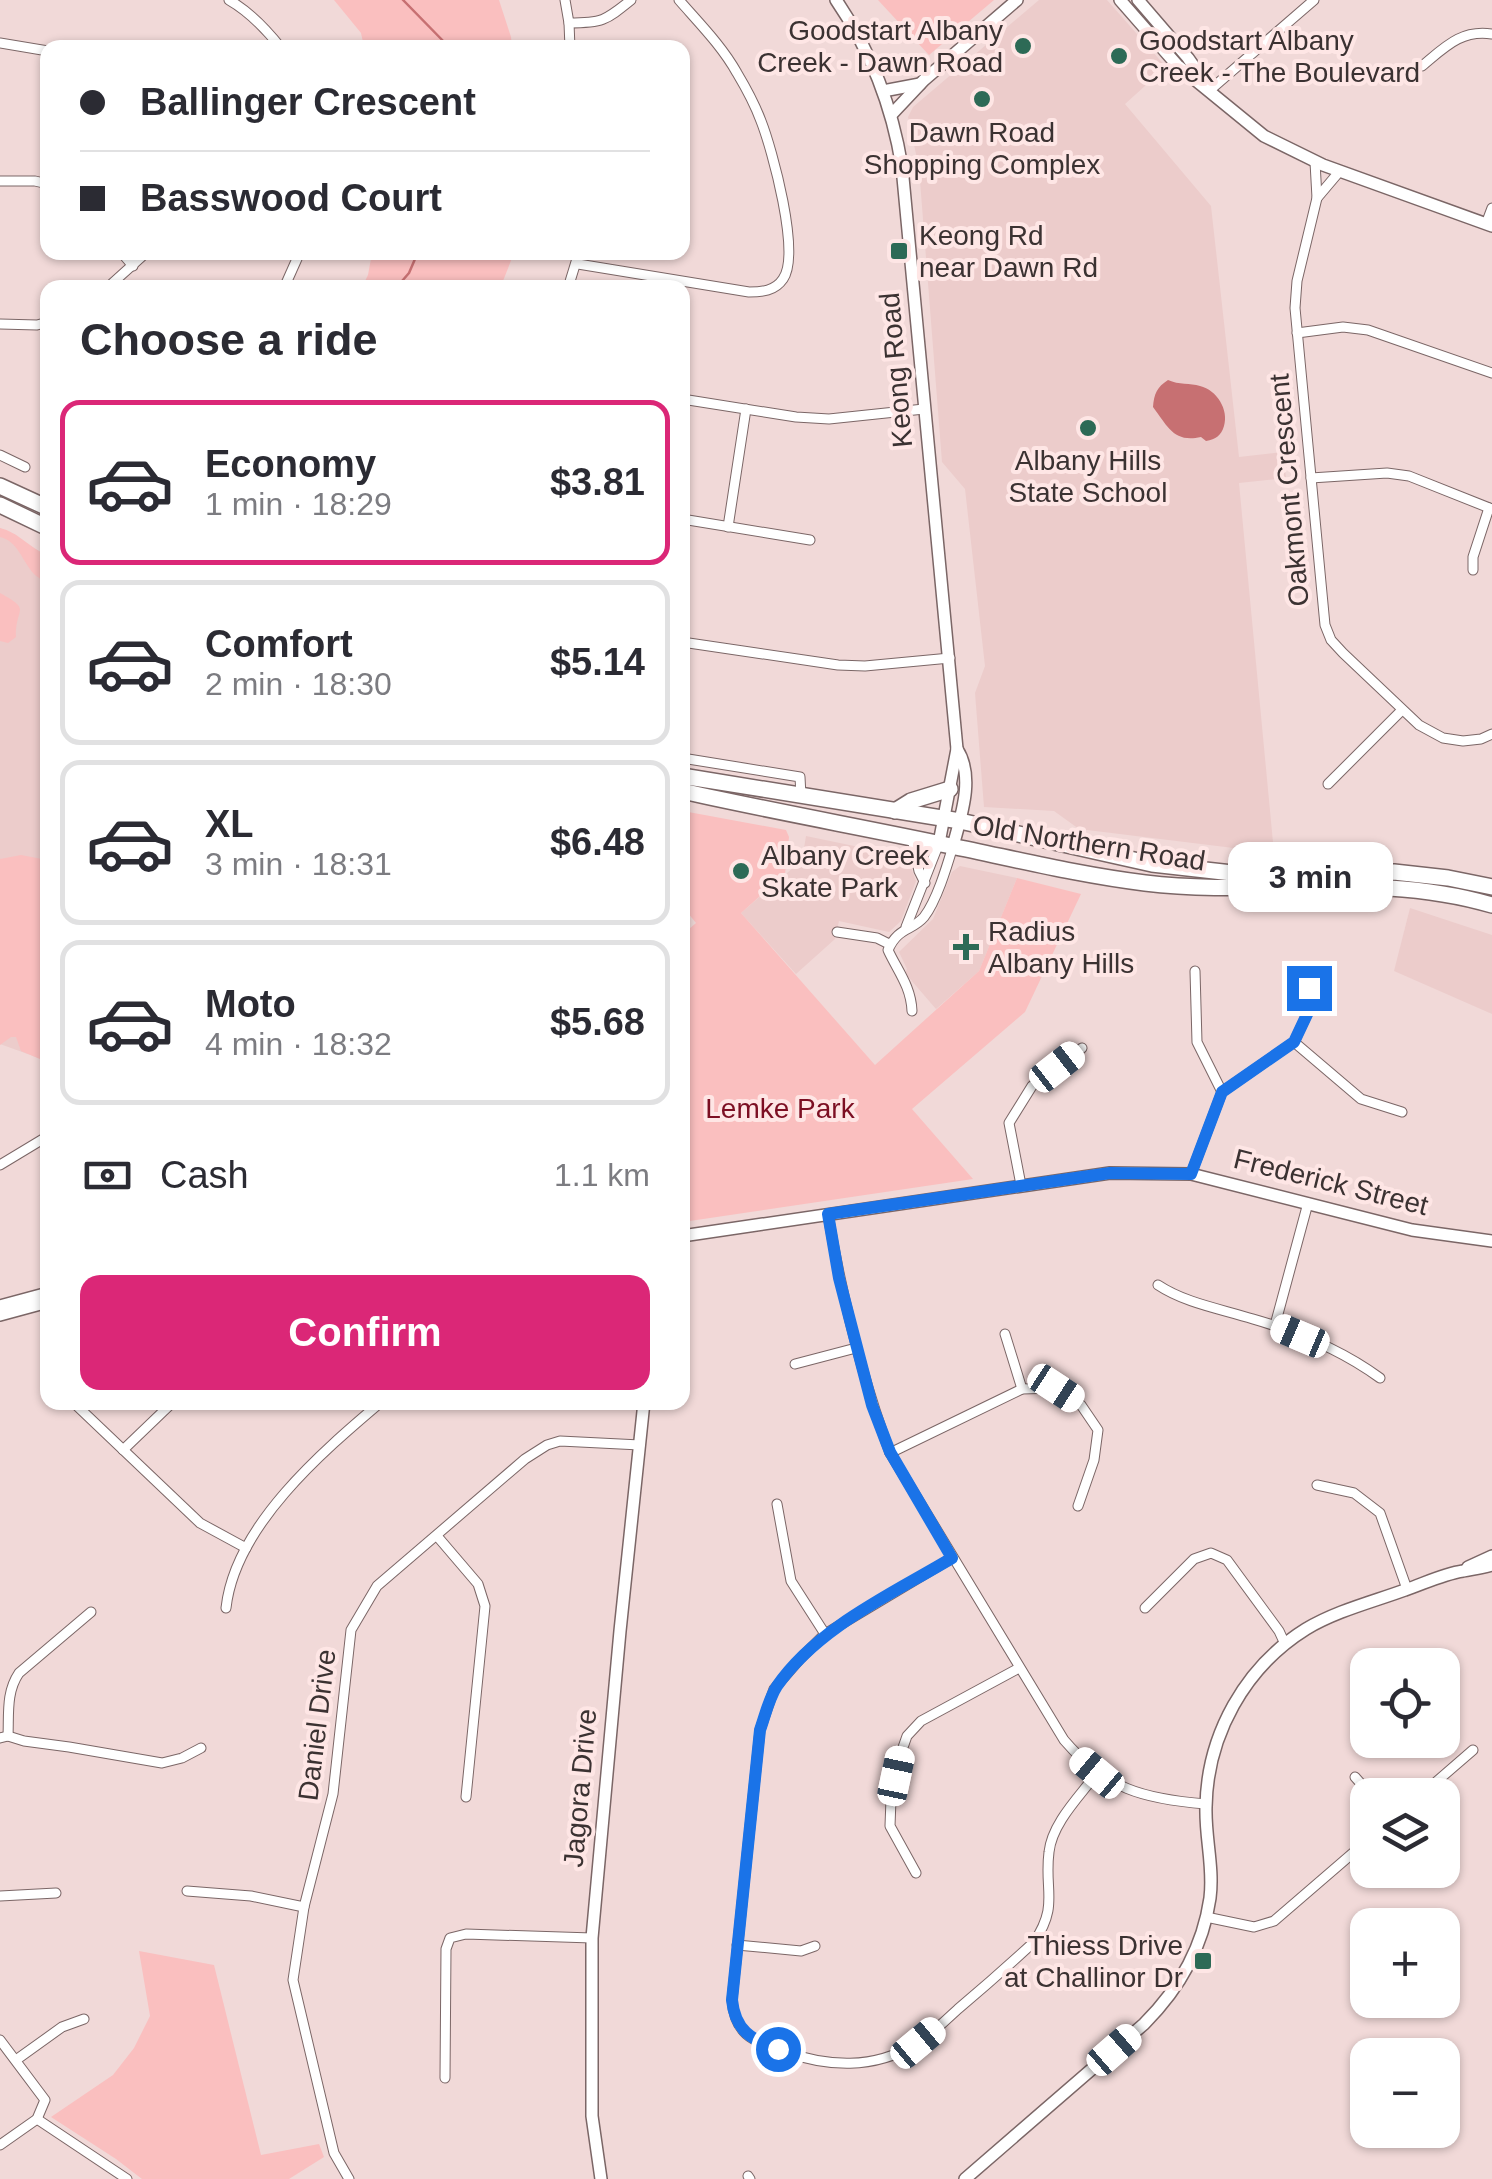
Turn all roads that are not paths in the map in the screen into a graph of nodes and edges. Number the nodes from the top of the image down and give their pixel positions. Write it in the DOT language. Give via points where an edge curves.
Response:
graph roads {
  1 [pos="230,0"];
  2 [pos="565,0"];
  3 [pos="631,0"];
  4 [pos="680,0"];
  5 [pos="836,0"];
  6 [pos="1017,0"];
  7 [pos="1120,0"];
  8 [pos="1138,0"];
  9 [pos="1314,0"];
  10 [pos="569,23"];
  11 [pos="1492,34"];
  12 [pos="275,40"];
  13 [pos="570,40"];
  14 [pos="0,43"];
  15 [pos="40,50"];
  16 [pos="1422,66"];
  17 [pos="920,84"];
  18 [pos="1210,90"];
  19 [pos="884,91"];
  20 [pos="891,115"];
  21 [pos="1315,162"];
  22 [pos="1339,172"];
  23 [pos="0,181"];
  24 [pos="40,182"];
  25 [pos="1318,198"];
  26 [pos="1492,208"];
  27 [pos="1489,225"];
  28 [pos="127,260"];
  29 [pos="138,260"];
  30 [pos="579,260"];
  31 [pos="578,264"];
  32 [pos="132,266"];
  33 [pos="117,280"];
  34 [pos="571,280"];
  35 [pos="676,280"];
  36 [pos="690,282"];
  37 [pos="0,324"];
  38 [pos="40,324"];
  39 [pos="1297,333"];
  40 [pos="1492,372"];
  41 [pos="690,401"];
  42 [pos="924,408"];
  43 [pos="746,409"];
  44 [pos="0,455"];
  45 [pos="25,467"];
  46 [pos="1311,478"];
  47 [pos="0,486"];
  48 [pos="40,504"];
  49 [pos="0,505"];
  50 [pos="1491,509"];
  51 [pos="690,520"];
  52 [pos="40,524"];
  53 [pos="728,526"];
  54 [pos="810,540"];
  55 [pos="1473,570"];
  56 [pos="690,643"];
  57 [pos="950,658"];
  58 [pos="1402,710"];
  59 [pos="1492,734"];
  60 [pos="957,749"];
  61 [pos="690,759"];
  62 [pos="690,777"];
  63 [pos="1328,784"];
  64 [pos="950,789"];
  65 [pos="690,793"];
  66 [pos="801,796"];
  67 [pos="895,811"];
  68 [pos="952,820"];
  69 [pos="912,838"];
  70 [pos="946,845"];
  71 [pos="925,883"];
  72 [pos="1492,887"];
  73 [pos="1492,904"];
  74 [pos="906,928"];
  75 [pos="837,932"];
  76 [pos="890,944"];
  77 [pos="1309,968"];
  78 [pos="1194,971"];
  79 [pos="912,1011"];
  80 [pos="1294,1042"];
  81 [pos="1082,1048"];
  82 [pos="1222,1092"];
  83 [pos="1402,1112"];
  84 [pos="40,1141"];
  85 [pos="0,1164"];
  86 [pos="1191,1174"];
  87 [pos="1021,1185"];
  88 [pos="1308,1204"];
  89 [pos="828,1214"];
  90 [pos="690,1235"];
  91 [pos="1492,1241"];
  92 [pos="1158,1284"];
  93 [pos="40,1295"];
  94 [pos="40,1304"];
  95 [pos="0,1306"];
  96 [pos="0,1315"];
  97 [pos="1275,1325"];
  98 [pos="1004,1334"];
  99 [pos="856,1348"];
  100 [pos="795,1364"];
  101 [pos="1380,1378"];
  102 [pos="1022,1389"];
  103 [pos="81,1410"];
  104 [pos="165,1410"];
  105 [pos="371,1410"];
  106 [pos="643,1410"];
  107 [pos="640,1445"];
  108 [pos="124,1450"];
  109 [pos="890,1452"];
  110 [pos="1317,1485"];
  111 [pos="776,1504"];
  112 [pos="1078,1506"];
  113 [pos="437,1536"];
  114 [pos="246,1548"];
  115 [pos="952,1558"];
  116 [pos="1489,1561"];
  117 [pos="1407,1590"];
  118 [pos="226,1608"];
  119 [pos="1145,1608"];
  120 [pos="92,1612"];
  121 [pos="826,1634"];
  122 [pos="1284,1644"];
  123 [pos="1020,1668"];
  124 [pos="4,1736"];
  125 [pos="202,1748"];
  126 [pos="1473,1750"];
  127 [pos="1097,1773"];
  128 [pos="1440,1778"];
  129 [pos="466,1797"];
  130 [pos="1206,1804"];
  131 [pos="1350,1856"];
  132 [pos="916,1873"];
  133 [pos="187,1891"];
  134 [pos="56,1893"];
  135 [pos="0,1896"];
  136 [pos="304,1907"];
  137 [pos="1206,1917"];
  138 [pos="592,1938"];
  139 [pos="737,1945"];
  140 [pos="815,1946"];
  141 [pos="84,2020"];
  142 [pos="0,2040"];
  143 [pos="16,2060"];
  144 [pos="445,2078"];
  145 [pos="37,2119"];
  146 [pos="0,2145"];
  147 [pos="127,2179"];
  148 [pos="349,2179"];
  149 [pos="601,2179"];
  150 [pos="965,2179"];
  1 -- 12 [label="street"];
  2 -- 10 [label="street"];
  3 -- 10 [label="street" via="596,23"];
  4 -- 36 [label="street" via="736,70 760,119 790,261 768,291"];
  5 -- 19 [label="street, Keong Road"];
  6 -- 17 [label="street"];
  7 -- 18 [label="street"];
  8 -- 18 [label="street"];
  9 -- 18 [label="street"];
  10 -- 13 [label="street"];
  11 -- 16 [label="street" via="1467,33"];
  14 -- 15 [label="street"];
  17 -- 19 [label="street"];
  17 -- 20 [label="street"];
  18 -- 21 [label="street" via="1264,136"];
  19 -- 20 [label="street, Keong Road"];
  20 -- 42 [label="street, Keong Road" via="902,167"];
  21 -- 22 [label="street"];
  21 -- 25 [label="street, Oakmont Crescent"];
  22 -- 25 [label="street, Oakmont Crescent"];
  22 -- 27 [label="street"];
  23 -- 24 [label="street"];
  25 -- 39 [label="street, Oakmont Crescent" via="1297,282"];
  26 -- 27 [label="street"];
  28 -- 32 [label="street"];
  29 -- 32 [label="street"];
  30 -- 31 [label="street"];
  31 -- 34 [label="street"];
  31 -- 35 [label="street"];
  32 -- 33 [label="street"];
  37 -- 38 [label="street"];
  39 -- 40 [label="street" via="1368,330"];
  39 -- 46 [label="street, Oakmont Crescent"];
  41 -- 43 [label="street"];
  42 -- 43 [label="street" via="829,418"];
  42 -- 57 [label="street, Keong Road"];
  43 -- 53 [label="street"];
  44 -- 45 [label="street"];
  46 -- 50 [label="street" via="1388,472"];
  46 -- 58 [label="street, Oakmont Crescent" via="1325,625 1343,654"];
  47 -- 48 [label="highway"];
  49 -- 52 [label="highway"];
  50 -- 55 [label="street"];
  51 -- 53 [label="street"];
  53 -- 54 [label="street"];
  56 -- 57 [label="street" via="838,665"];
  57 -- 60 [label="street, Keong Road"];
  58 -- 59 [label="street, Oakmont Crescent" via="1443,738"];
  58 -- 63 [label="street"];
  60 -- 64 [label="street, Keong Road"];
  60 -- 68 [label="street, Keong Road" via="966,770 964,802"];
  61 -- 66 [label="street" via="800,777"];
  62 -- 66 [label="highway, Old Northern Road"];
  64 -- 67 [label="highway"];
  64 -- 68 [label="street, Keong Road"];
  65 -- 69 [label="highway, Old Northern Road"];
  66 -- 67 [label="highway, Old Northern Road"];
  67 -- 68 [label="highway, Old Northern Road"];
  68 -- 70 [label="street, Keong Road"];
  68 -- 72 [label="highway, Old Northern Road" via="1152,864 1232,873 1394,872"];
  69 -- 70 [label="highway, Old Northern Road"];
  69 -- 71 [label="street"];
  70 -- 71 [label="street"];
  70 -- 73 [label="highway, Old Northern Road" via="1144,883 1398,887"];
  70 -- 74 [label="street" via="927,912"];
  71 -- 74 [label="street"];
  74 -- 76 [label="street"];
  75 -- 76 [label="street"];
  76 -- 79 [label="street"];
  77 -- 80 [label="street" via="1310,1008"];
  78 -- 82 [label="street" via="1197,1042"];
  80 -- 82 [label="street"];
  80 -- 83 [label="street" via="1361,1099"];
  81 -- 87 [label="street" via="1032,1086 1010,1123"];
  82 -- 86 [label="street"];
  84 -- 85 [label="street"];
  86 -- 87 [label="street, Frederick Street" via="1110,1173"];
  86 -- 88 [label="street, Frederick Street"];
  87 -- 89 [label="street, Frederick Street"];
  88 -- 91 [label="street, Frederick Street"];
  88 -- 97 [label="street"];
  89 -- 90 [label="street, Frederick Street"];
  89 -- 99 [label="street"];
  92 -- 97 [label="street"];
  93 -- 95 [label="street"];
  94 -- 96 [label="street"];
  97 -- 101 [label="street" via="1352,1358"];
  98 -- 102 [label="street"];
  99 -- 100 [label="street"];
  99 -- 109 [label="street"];
  102 -- 109 [label="street"];
  102 -- 112 [label="street" via="1056,1388 1081,1404 1098,1430"];
  103 -- 108 [label="street"];
  104 -- 108 [label="street"];
  105 -- 114 [label="street" via="275,1504"];
  106 -- 107 [label="street, Jagora Drive"];
  107 -- 113 [label="street, Daniel Drive" via="547,1445"];
  107 -- 138 [label="street, Jagora Drive"];
  108 -- 114 [label="street" via="200,1523"];
  109 -- 115 [label="street"];
  110 -- 117 [label="street" via="1354,1493 1380,1513"];
  111 -- 121 [label="street" via="792,1581"];
  113 -- 129 [label="street" via="478,1584 485,1606"];
  113 -- 136 [label="street, Daniel Drive" via="377,1586 351,1630 333,1794"];
  114 -- 118 [label="street"];
  115 -- 121 [label="street"];
  115 -- 123 [label="street"];
  116 -- 117 [label="street"];
  117 -- 122 [label="street" via="1324,1620"];
  119 -- 122 [label="street" via="1194,1560 1212,1553 1227,1560"];
  120 -- 124 [label="street" via="19,1673"];
  121 -- 139 [label="street" via="774,1689 760,1730"];
  122 -- 130 [label="street" via="1250,1680 1225,1721"];
  123 -- 127 [label="street" via="1064,1740"];
  123 -- 132 [label="street" via="921,1721 907,1736 890,1826"];
  124 -- 125 [label="street" via="162,1763"];
  126 -- 128 [label="street"];
  127 -- 130 [label="street" via="1142,1796"];
  127 -- 139 [label="street" via="1054,1834 1049,1913 1034,1942 918,2043 888,2058 840,2064 755,2042 733,2011"];
  130 -- 137 [label="street"];
  131 -- 137 [label="street" via="1274,1921 1254,1927"];
  133 -- 136 [label="street"];
  134 -- 135 [label="street"];
  136 -- 148 [label="street, Daniel Drive" via="294,1980 334,2153"];
  137 -- 150 [label="street" via="1184,1973 1156,2012"];
  138 -- 144 [label="street" via="450,1938"];
  138 -- 149 [label="street, Jagora Drive" via="592,2116"];
  139 -- 140 [label="street" via="801,1952"];
  141 -- 143 [label="street" via="62,2027"];
  142 -- 143 [label="street"];
  143 -- 145 [label="street" via="45,2100"];
  145 -- 146 [label="street"];
  145 -- 147 [label="street"];
}
